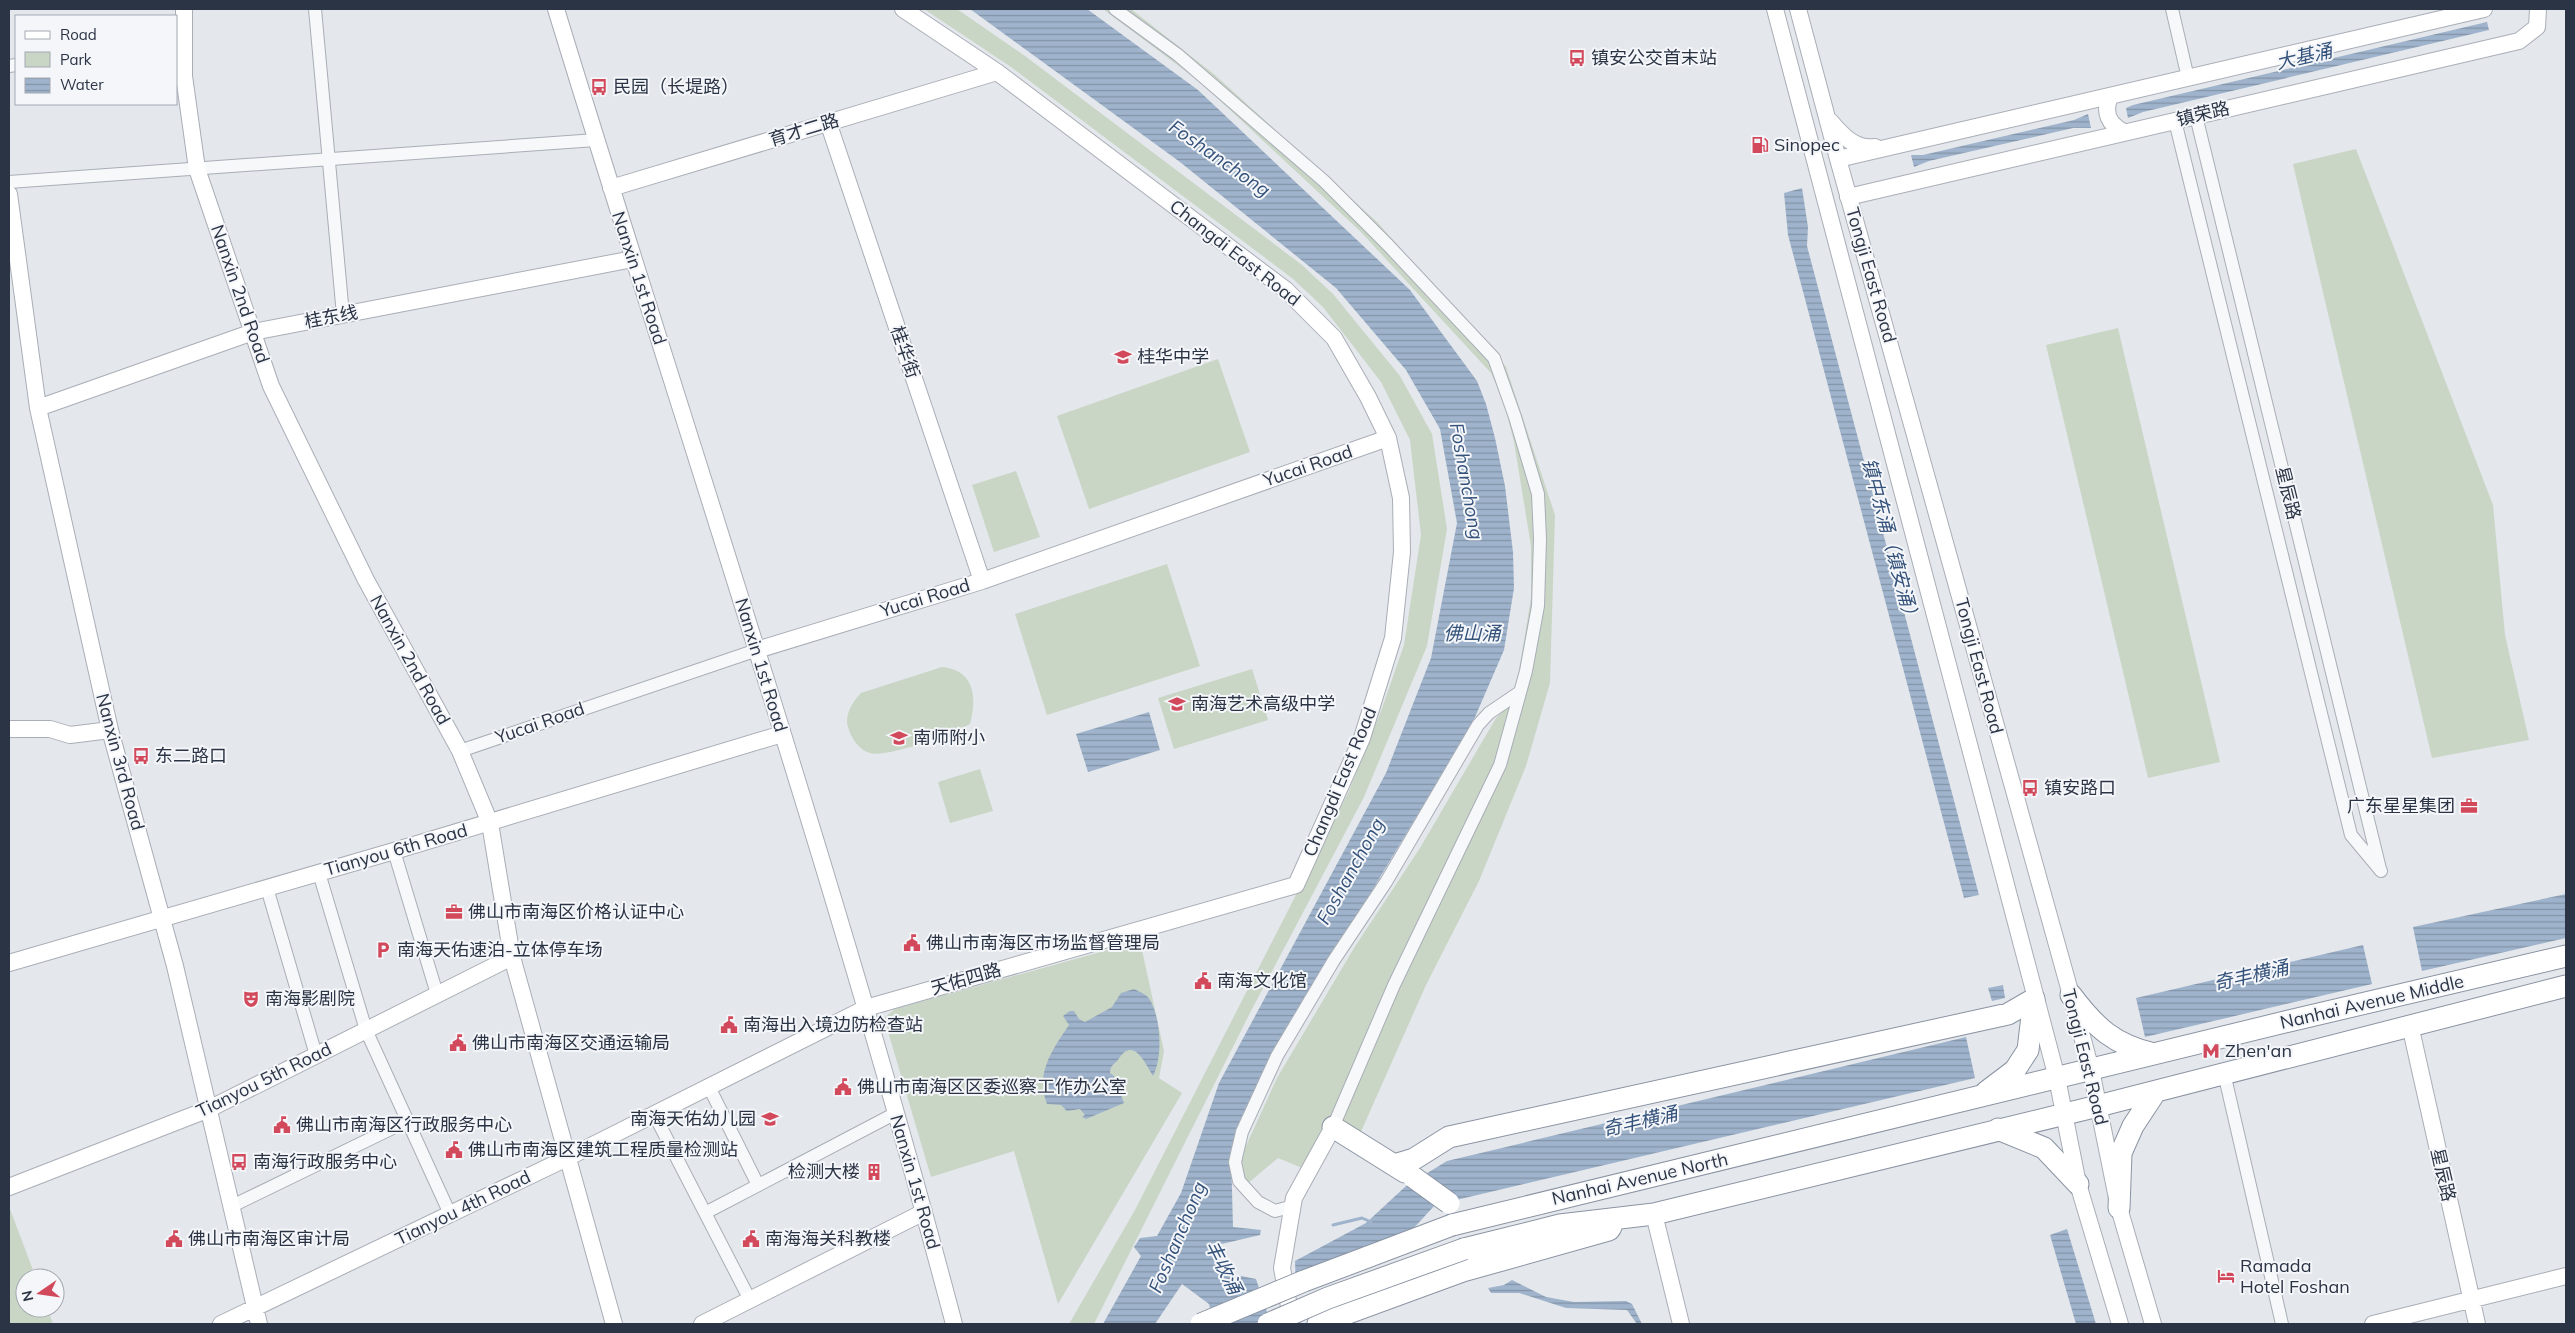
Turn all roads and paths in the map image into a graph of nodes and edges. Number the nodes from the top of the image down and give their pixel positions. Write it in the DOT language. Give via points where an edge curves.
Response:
graph roads {
  1 [pos="184,9"];
  2 [pos="315,9"];
  3 [pos="556,9"];
  4 [pos="903,9"];
  5 [pos="1115,9"];
  6 [pos="1775,9"];
  7 [pos="1798,9"];
  8 [pos="2172,9"];
  9 [pos="2484,9"];
  10 [pos="2538,9"];
  11 [pos="180,50"];
  12 [pos="997,72"];
  13 [pos="2188,78"];
  14 [pos="2110,96"];
  15 [pos="2196,116"];
  16 [pos="1829,120"];
  17 [pos="2175,121"];
  18 [pos="828,122"];
  19 [pos="2124,132"];
  20 [pos="596,140"];
  21 [pos="1915,143"];
  22 [pos="329,159"];
  23 [pos="1838,159"];
  24 [pos="197,169"];
  25 [pos="9,182"];
  26 [pos="1888,187"];
  27 [pos="611,188"];
  28 [pos="9,194"];
  29 [pos="1848,197"];
  30 [pos="1860,232"];
  31 [pos="633,259"];
  32 [pos="343,315"];
  33 [pos="253,332"];
  34 [pos="38,408"];
  35 [pos="1388,438"];
  36 [pos="982,581"];
  37 [pos="757,650"];
  38 [pos="1520,692"];
  39 [pos="9,729"];
  40 [pos="110,730"];
  41 [pos="782,734"];
  42 [pos="460,751"];
  43 [pos="490,823"];
  44 [pos="394,851"];
  45 [pos="320,873"];
  46 [pos="1296,885"];
  47 [pos="266,888"];
  48 [pos="162,918"];
  49 [pos="2566,956"];
  50 [pos="512,957"];
  51 [pos="9,963"];
  52 [pos="2566,986"];
  53 [pos="438,994"];
  54 [pos="2071,996"];
  55 [pos="2034,999"];
  56 [pos="866,1008"];
  57 [pos="2410,1026"];
  58 [pos="366,1030"];
  59 [pos="2154,1054"];
  60 [pos="316,1055"];
  61 [pos="2090,1070"];
  62 [pos="2224,1073"];
  63 [pos="2057,1078"];
  64 [pos="709,1087"];
  65 [pos="2156,1091"];
  66 [pos="1980,1097"];
  67 [pos="2098,1106"];
  68 [pos="209,1108"];
  69 [pos="896,1113"];
  70 [pos="654,1114"];
  71 [pos="2063,1114"];
  72 [pos="407,1121"];
  73 [pos="1333,1127"];
  74 [pos="1997,1129"];
  75 [pos="567,1158"];
  76 [pos="1394,1165"];
  77 [pos="1647,1177"];
  78 [pos="2078,1184"];
  79 [pos="758,1185"];
  80 [pos="9,1187"];
  81 [pos="232,1206"];
  82 [pos="1293,1206"];
  83 [pos="2119,1208"];
  84 [pos="924,1212"];
  85 [pos="705,1213"];
  86 [pos="450,1214"];
  87 [pos="1654,1214"];
  88 [pos="1618,1218"];
  89 [pos="2566,1276"];
  90 [pos="750,1300"];
  91 [pos="2471,1300"];
  92 [pos="255,1307"];
  93 [pos="220,1324"];
  94 [pos="259,1324"];
  95 [pos="614,1324"];
  96 [pos="702,1324"];
  97 [pos="954,1324"];
  98 [pos="1201,1324"];
  99 [pos="1268,1324"];
  100 [pos="1292,1324"];
  101 [pos="1318,1324"];
  102 [pos="1681,1324"];
  103 [pos="2120,1324"];
  104 [pos="2154,1324"];
  105 [pos="2282,1324"];
  106 [pos="2373,1324"];
  107 [pos="2477,1324"];
  1 -- 11 [label="street, Nanxin 2nd Road"];
  2 -- 22 [label="street"];
  3 -- 20 [label="street, Nanxin 1st Road"];
  4 -- 12 [label="street, Changdi East Road"];
  5 -- 38 [label="street" via="1178,55 1324,181 1494,358 1538,494 1538,606"];
  6 -- 55 [label="street, Tongji East Road"];
  7 -- 16 [label="street, Tongji East Road"];
  8 -- 13 [label="street"];
  9 -- 13 [label="street"];
  10 -- 15 [label="street, 镇荣路" via="2537,27 2519,41"];
  11 -- 24 [label="street, Nanxin 2nd Road"];
  12 -- 18 [label="street, 育才二路"];
  12 -- 35 [label="street, Changdi East Road" via="1286,290 1334,338"];
  13 -- 14 [label="street"];
  14 -- 19 [label="street" via="2108,119 2115,128"];
  14 -- 21 [label="street"];
  15 -- 17 [label="street, 镇荣路"];
  15 -- 17 [label="street, 星辰路" via="2381,871 2350,834"];
  16 -- 21 [label="street" via="1847,139 1859,146 1872,148 1893,143"];
  16 -- 23 [label="street, Tongji East Road"];
  17 -- 19 [label="street, 镇荣路"];
  18 -- 27 [label="street, 育才二路"];
  18 -- 36 [label="street, 桂华街"];
  19 -- 26 [label="street, 镇荣路"];
  20 -- 22 [label="street"];
  20 -- 27 [label="street, Nanxin 1st Road"];
  21 -- 23 [label="street"];
  22 -- 24 [label="street"];
  22 -- 32 [label="street"];
  23 -- 29 [label="street, Tongji East Road"];
  24 -- 25 [label="street"];
  24 -- 33 [label="street, Nanxin 2nd Road"];
  26 -- 29 [label="street, 镇荣路"];
  26 -- 30 [label="street" via="1869,200"];
  27 -- 31 [label="street, Nanxin 1st Road"];
  28 -- 34 [label="street, Nanxin 3rd Road"];
  29 -- 30 [label="street, Tongji East Road"];
  30 -- 54 [label="street, Tongji East Road"];
  31 -- 32 [label="street, 桂东线"];
  31 -- 37 [label="street, Nanxin 1st Road"];
  32 -- 33 [label="street, 桂东线"];
  33 -- 34 [label="street, 桂东线"];
  33 -- 42 [label="street, Nanxin 2nd Road" via="271,386 366,580"];
  34 -- 40 [label="street, Nanxin 3rd Road"];
  35 -- 36 [label="street, Yucai Road"];
  35 -- 46 [label="street, Changdi East Road" via="1401,498 1402,552 1393,638 1362,738"];
  36 -- 37 [label="street, Yucai Road"];
  37 -- 41 [label="street, Nanxin 1st Road"];
  37 -- 42 [label="street, Yucai Road"];
  38 -- 73 [label="street" via="1500,765 1394,985"];
  38 -- 82 [label="street" via="1489,713 1459,755 1386,882 1334,960 1277,1056 1242,1132 1235,1162 1239,1181 1258,1202 1275,1211"];
  39 -- 40 [label="street" via="50,729 70,735"];
  40 -- 48 [label="street, Nanxin 3rd Road"];
  41 -- 43 [label="street, Tianyou 6th Road"];
  41 -- 56 [label="street, Nanxin 1st Road"];
  42 -- 43 [label="street, Nanxin 2nd Road"];
  43 -- 44 [label="street, Tianyou 6th Road"];
  43 -- 50 [label="street, Nanxin 2nd Road"];
  44 -- 45 [label="street, Tianyou 6th Road"];
  44 -- 53 [label="street"];
  45 -- 47 [label="street, Tianyou 6th Road"];
  45 -- 58 [label="street"];
  46 -- 56 [label="street, 天佑四路"];
  47 -- 48 [label="street, Tianyou 6th Road"];
  47 -- 60 [label="street"];
  48 -- 51 [label="street, Tianyou 6th Road"];
  48 -- 68 [label="street, Nanxin 3rd Road"];
  49 -- 59 [label="highway, Nanhai Avenue Middle"];
  50 -- 53 [label="street, Tianyou 5th Road"];
  50 -- 75 [label="street, Nanxin 2nd Road"];
  52 -- 57 [label="highway, Nanhai Avenue Middle"];
  53 -- 58 [label="street, Tianyou 5th Road"];
  54 -- 59 [label="highway" via="2103,1032 2132,1049"];
  54 -- 61 [label="street, Tongji East Road"];
  55 -- 63 [label="street, Tongji East Road"];
  55 -- 66 [label="highway" via="2028,1050 2015,1070"];
  55 -- 76 [label="highway" via="2008,1014 1449,1138 1414,1159"];
  56 -- 64 [label="street, Tianyou 4th Road"];
  56 -- 69 [label="street, Nanxin 1st Road"];
  57 -- 62 [label="highway, Nanhai Avenue Middle"];
  57 -- 91 [label="street, 星辰路"];
  58 -- 60 [label="street, Tianyou 5th Road"];
  58 -- 72 [label="street"];
  59 -- 61 [label="highway, Nanhai Avenue Middle"];
  60 -- 68 [label="street, Tianyou 5th Road"];
  61 -- 63 [label="highway, Nanhai Avenue North"];
  61 -- 67 [label="street, Tongji East Road"];
  62 -- 65 [label="highway, Nanhai Avenue Middle"];
  62 -- 105 [label="street"];
  63 -- 66 [label="highway, Nanhai Avenue North"];
  63 -- 71 [label="street, Tongji East Road"];
  64 -- 70 [label="street, Tianyou 4th Road"];
  64 -- 79 [label="street"];
  65 -- 67 [label="highway, Nanhai Avenue Middle"];
  65 -- 83 [label="highway" via="2133,1126 2121,1153"];
  66 -- 77 [label="highway, Nanhai Avenue North"];
  67 -- 71 [label="highway, Nanhai Avenue North"];
  67 -- 83 [label="street, Tongji East Road"];
  68 -- 80 [label="street, Tianyou 5th Road"];
  68 -- 81 [label="street, Nanxin 3rd Road"];
  69 -- 79 [label="street"];
  69 -- 84 [label="street, Nanxin 1st Road"];
  70 -- 75 [label="street, Tianyou 4th Road"];
  70 -- 85 [label="street"];
  71 -- 74 [label="highway, Nanhai Avenue North"];
  71 -- 78 [label="street, Tongji East Road"];
  72 -- 81 [label="street"];
  72 -- 86 [label="street"];
  73 -- 76 [label="highway"];
  73 -- 82 [label="street" via="1294,1198"];
  74 -- 78 [label="highway" via="2044,1148"];
  74 -- 87 [label="highway, Nanhai Avenue North"];
  75 -- 86 [label="street, Tianyou 4th Road"];
  75 -- 95 [label="street, Nanxin 2nd Road"];
  76 -- 77 [label="highway, bridge" via="1449,1203 1466,1206 1624,1171"];
  77 -- 98 [label="highway, Nanhai Avenue North, bridge" via="1452,1225"];
  78 -- 103 [label="street, Tongji East Road"];
  79 -- 85 [label="street"];
  81 -- 92 [label="street, Nanxin 3rd Road"];
  82 -- 100 [label="street" via="1282,1268"];
  83 -- 104 [label="street, Tongji East Road"];
  84 -- 90 [label="street"];
  84 -- 97 [label="street, Nanxin 1st Road"];
  85 -- 90 [label="street"];
  86 -- 92 [label="street, Tianyou 4th Road"];
  87 -- 88 [label="highway, Nanhai Avenue North"];
  87 -- 102 [label="street"];
  88 -- 99 [label="highway, Nanhai Avenue North, bridge" via="1560,1225 1464,1249 1328,1298"];
  88 -- 101 [label="highway" via="1609,1230 1463,1271"];
  89 -- 91 [label="street"];
  90 -- 96 [label="street"];
  91 -- 106 [label="street"];
  91 -- 107 [label="street, 星辰路"];
  92 -- 93 [label="street, Tianyou 4th Road"];
  92 -- 94 [label="street, Nanxin 3rd Road"];
}
